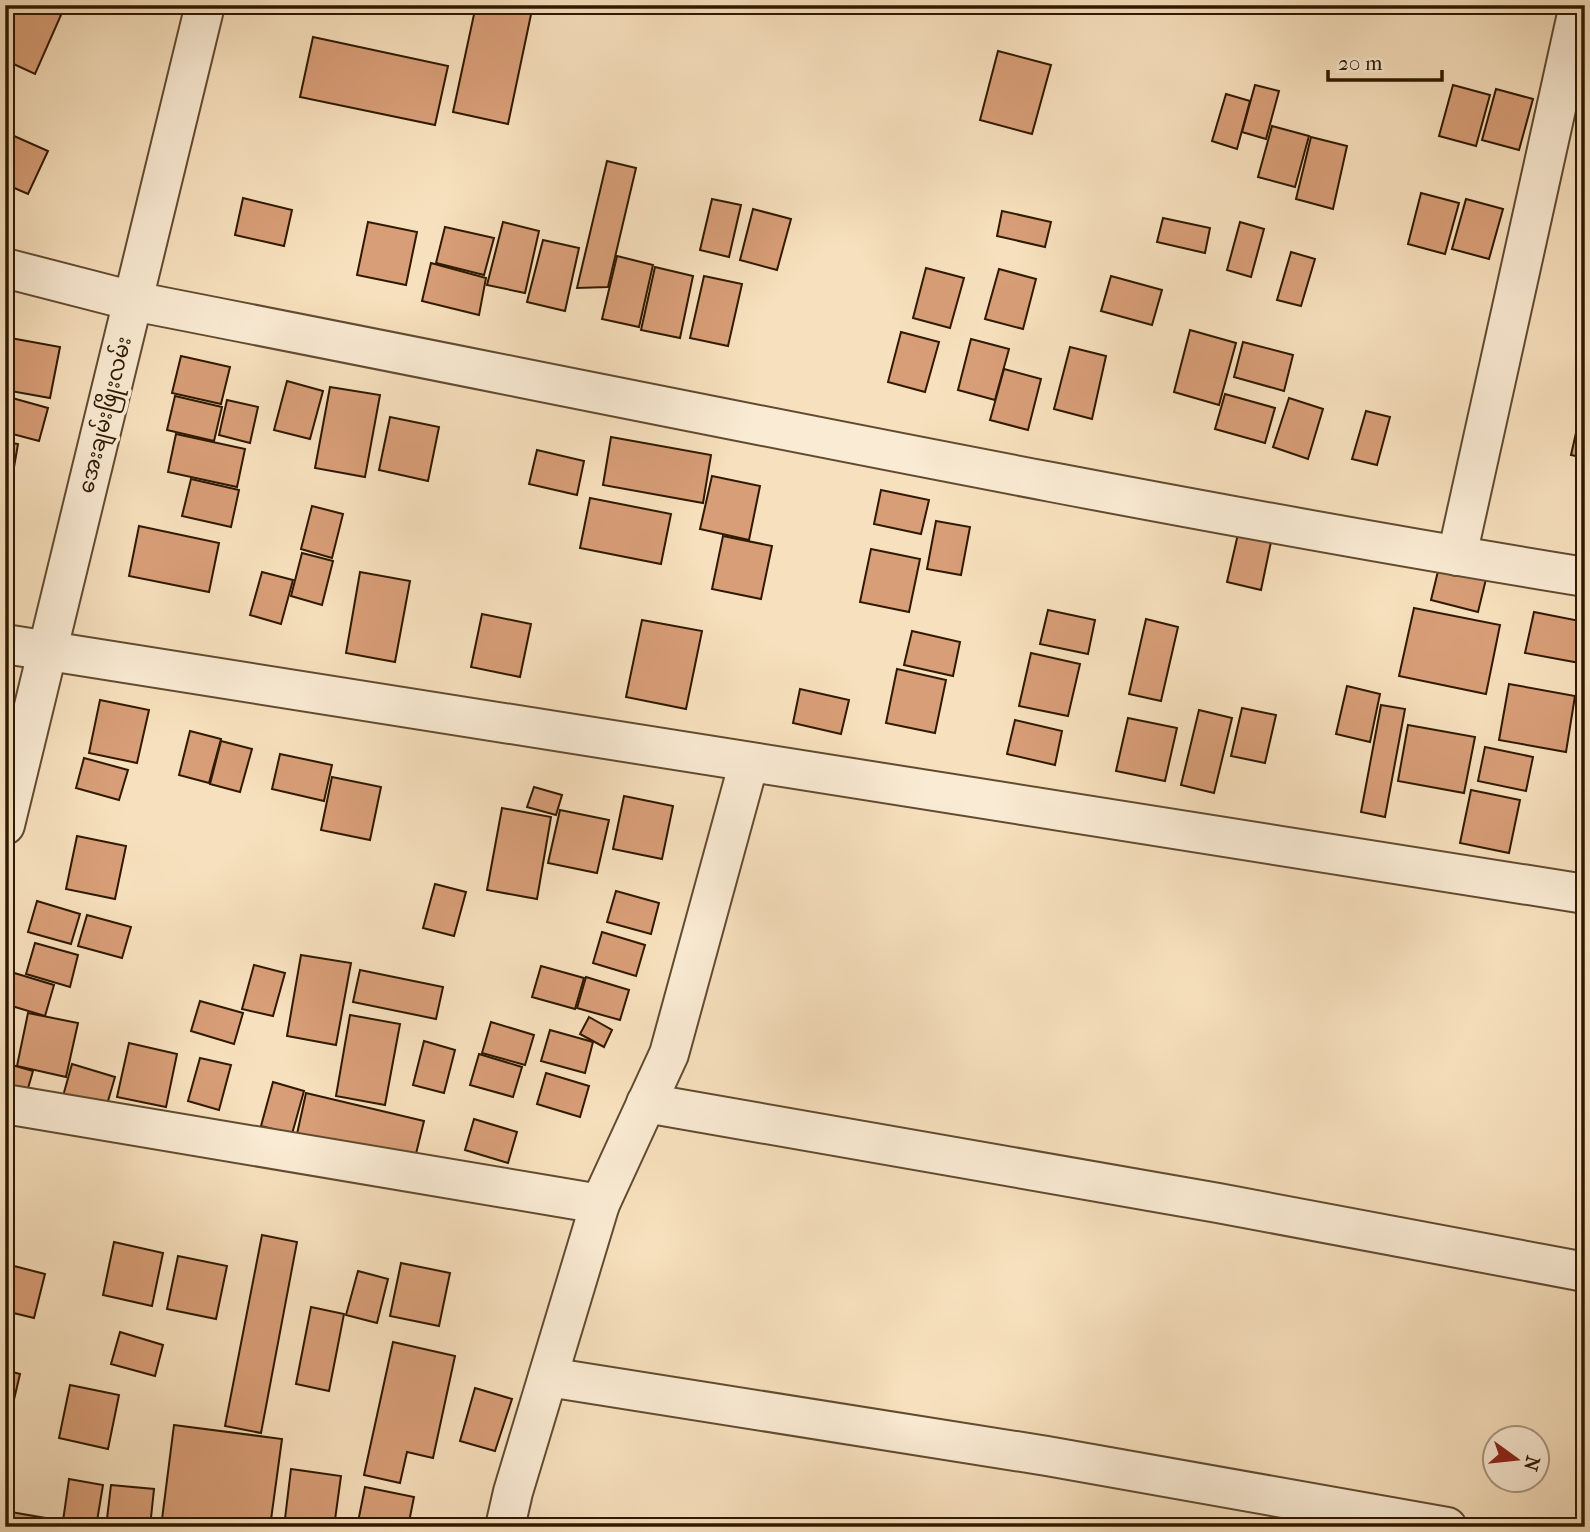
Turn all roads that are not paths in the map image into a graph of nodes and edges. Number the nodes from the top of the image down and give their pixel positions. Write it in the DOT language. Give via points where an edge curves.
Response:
graph roads {
  1 [pos="205,5"];
  2 [pos="1579,5"];
  3 [pos="5,268"];
  4 [pos="133,301"];
  5 [pos="1457,556"];
  6 [pos="1585,577"];
  7 [pos="5,644"];
  8 [pos="47,651"];
  9 [pos="749,762"];
  10 [pos="5,825"];
  11 [pos="1585,894"];
  12 [pos="646,1103"];
  13 [pos="5,1104"];
  14 [pos="600,1204"];
  15 [pos="1585,1272"];
  16 [pos="548,1377"];
  17 [pos="505,1527"];
  18 [pos="1447,1527"];
  1 -- 4 [label="street, အေးချမ်းဖြိုးလမ်း"];
  2 -- 5 [label="street"];
  3 -- 4 [label="street"];
  4 -- 5 [label="street" via="952,463"];
  4 -- 8 [label="street, အေးချမ်းဖြိုးလမ်း"];
  5 -- 6 [label="street"];
  7 -- 8 [label="street"];
  8 -- 9 [label="street"];
  8 -- 10 [label="street, အေးချမ်းဖြိုးလမ်း"];
  9 -- 11 [label="street"];
  9 -- 12 [label="street" via="669,1054"];
  12 -- 14 [label="street"];
  12 -- 15 [label="street"];
  13 -- 14 [label="street"];
  14 -- 16 [label="street"];
  16 -- 17 [label="street"];
  16 -- 18 [label="street" via="1047,1456"];
}
